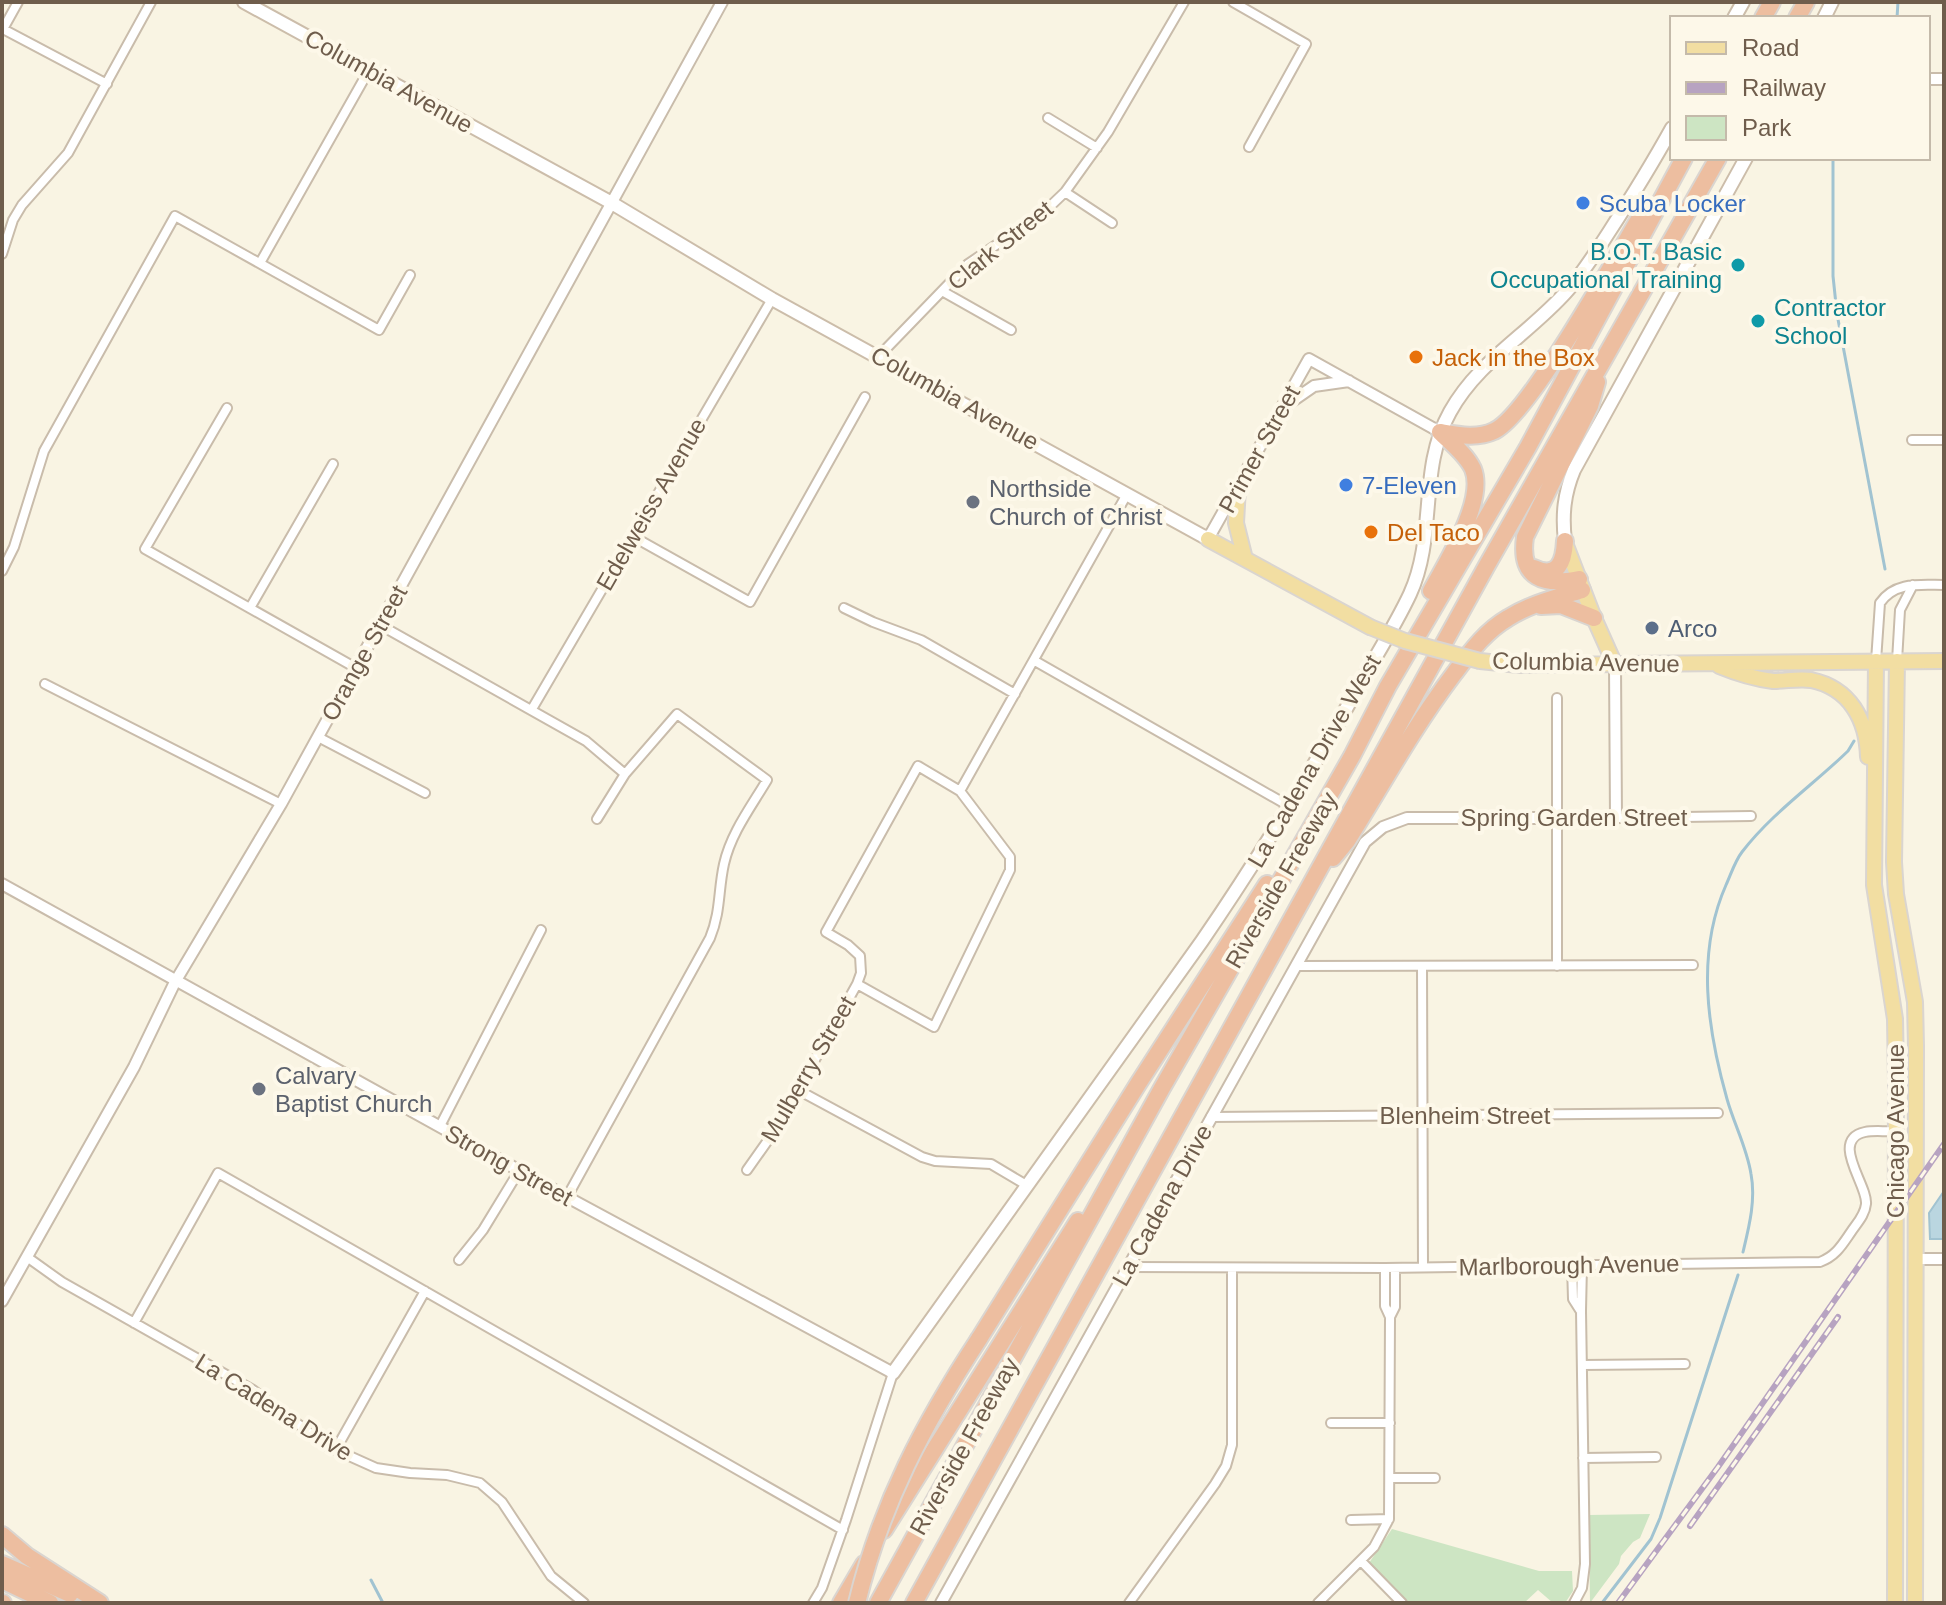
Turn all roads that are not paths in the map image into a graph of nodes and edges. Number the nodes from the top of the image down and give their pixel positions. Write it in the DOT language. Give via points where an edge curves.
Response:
graph roads {
  1 [pos="18,2"];
  2 [pos="151,2"];
  3 [pos="244,2"];
  4 [pos="722,2"];
  5 [pos="1184,2"];
  6 [pos="1233,2"];
  7 [pos="369,70"];
  8 [pos="107,84"];
  9 [pos="1048,118"];
  10 [pos="1670,132"];
  11 [pos="1249,147"];
  12 [pos="1097,148"];
  13 [pos="1673,160"];
  14 [pos="1683,160"];
  15 [pos="1717,160"];
  16 [pos="1745,160"];
  17 [pos="1065,192"];
  18 [pos="610,202"];
  19 [pos="1112,223"];
  20 [pos="2,254"];
  21 [pos="260,263"];
  22 [pos="410,275"];
  23 [pos="942,291"];
  24 [pos="772,299"];
  25 [pos="1011,330"];
  26 [pos="1606,354"];
  27 [pos="879,356"];
  28 [pos="1349,381"];
  29 [pos="865,397"];
  30 [pos="227,408"];
  31 [pos="1281,411"];
  32 [pos="1440,432"];
  33 [pos="1912,440"];
  34 [pos="1944,440"];
  35 [pos="333,464"];
  36 [pos="1238,487"];
  37 [pos="1127,494"];
  38 [pos="632,536"];
  39 [pos="1208,539"];
  40 [pos="1565,541"];
  41 [pos="1245,559"];
  42 [pos="1525,559"];
  43 [pos="2,571"];
  44 [pos="1580,585"];
  45 [pos="1913,585"];
  46 [pos="1944,585"];
  47 [pos="1528,607"];
  48 [pos="250,608"];
  49 [pos="844,608"];
  50 [pos="1594,618"];
  51 [pos="380,625"];
  52 [pos="1035,661"];
  53 [pos="1876,661"];
  54 [pos="1897,661"];
  55 [pos="1944,661"];
  56 [pos="1711,663"];
  57 [pos="1615,665"];
  58 [pos="356,668"];
  59 [pos="45,684"];
  60 [pos="1388,686"];
  61 [pos="1015,694"];
  62 [pos="1557,698"];
  63 [pos="532,709"];
  64 [pos="318,737"];
  65 [pos="1352,756"];
  66 [pos="625,774"];
  67 [pos="960,791"];
  68 [pos="425,793"];
  69 [pos="281,804"];
  70 [pos="1874,805"];
  71 [pos="1289,806"];
  72 [pos="1751,816"];
  73 [pos="1557,818"];
  74 [pos="1616,818"];
  75 [pos="597,819"];
  76 [pos="1398,821"];
  77 [pos="2,884"];
  78 [pos="1308,887"];
  79 [pos="541,930"];
  80 [pos="1693,965"];
  81 [pos="1296,966"];
  82 [pos="1422,966"];
  83 [pos="1557,966"];
  84 [pos="175,982"];
  85 [pos="857,984"];
  86 [pos="1162,1088"];
  87 [pos="798,1090"];
  88 [pos="1718,1113"];
  89 [pos="1423,1115"];
  90 [pos="1211,1117"];
  91 [pos="440,1126"];
  92 [pos="1896,1131"];
  93 [pos="1917,1131"];
  94 [pos="747,1170"];
  95 [pos="519,1171"];
  96 [pos="1028,1186"];
  97 [pos="567,1197"];
  98 [pos="27,1257"];
  99 [pos="1916,1259"];
  100 [pos="1944,1259"];
  101 [pos="459,1260"];
  102 [pos="1577,1265"];
  103 [pos="1128,1267"];
  104 [pos="1423,1267"];
  105 [pos="1232,1268"];
  106 [pos="1385,1268"];
  107 [pos="1395,1268"];
  108 [pos="425,1291"];
  109 [pos="2,1301"];
  110 [pos="1390,1317"];
  111 [pos="134,1323"];
  112 [pos="1895,1344"];
  113 [pos="1685,1364"];
  114 [pos="1582,1365"];
  115 [pos="893,1373"];
  116 [pos="1331,1423"];
  117 [pos="1390,1423"];
  118 [pos="336,1449"];
  119 [pos="1656,1457"];
  120 [pos="1583,1458"];
  121 [pos="1391,1478"];
  122 [pos="1435,1478"];
  123 [pos="1389,1519"];
  124 [pos="1351,1520"];
  125 [pos="959,1522"];
  126 [pos="843,1530"];
  127 [pos="2,1535"];
  128 [pos="1361,1561"];
  129 [pos="2,1564"];
  130 [pos="2,1580"];
  131 [pos="943,1599"];
  132 [pos="50,1603"];
  133 [pos="90,1603"];
  134 [pos="100,1603"];
  135 [pos="584,1603"];
  136 [pos="813,1603"];
  137 [pos="841,1603"];
  138 [pos="857,1603"];
  139 [pos="878,1603"];
  140 [pos="914,1603"];
  141 [pos="922,1603"];
  142 [pos="956,1603"];
  143 [pos="1129,1603"];
  144 [pos="1318,1603"];
  145 [pos="1402,1603"];
  146 [pos="1574,1603"];
  147 [pos="1895,1603"];
  148 [pos="1915,1603"];
  1 -- 8 [label="street" via="3,29"];
  2 -- 8 [label="street"];
  3 -- 7 [label="main road, Columbia Avenue"];
  4 -- 18 [label="street, Orange Street"];
  5 -- 12 [label="street, Clark Street"];
  6 -- 11 [label="street" via="1306,44"];
  7 -- 18 [label="main road, Columbia Avenue"];
  7 -- 21 [label="street"];
  8 -- 20 [label="street" via="68,153 22,205"];
  9 -- 12 [label="street"];
  10 -- 32 [label="main road, La Cadena Drive West" via="1579,277 1464,387"];
  12 -- 17 [label="street, Clark Street"];
  13 -- 32 [label="highway" via="1508,423 1480,436"];
  14 -- 60 [label="highway, Riverside Freeway" via="1528,447"];
  15 -- 26 [label="highway, Riverside Freeway"];
  16 -- 40 [label="main road" via="1574,470 1565,495"];
  17 -- 19 [label="street"];
  17 -- 23 [label="street, Clark Street" via="968,264"];
  18 -- 24 [label="main road, Columbia Avenue"];
  18 -- 51 [label="street, Orange Street"];
  21 -- 22 [label="street" via="379,330"];
  21 -- 43 [label="street" via="175,216 44,451"];
  23 -- 25 [label="street"];
  23 -- 27 [label="street, Clark Street"];
  24 -- 27 [label="main road, Columbia Avenue"];
  24 -- 38 [label="street, Edelweiss Avenue"];
  26 -- 42 [label="highway" via="1590,406 1525,537"];
  26 -- 78 [label="highway, Riverside Freeway"];
  27 -- 37 [label="main road, Columbia Avenue"];
  28 -- 31 [label="street" via="1314,386"];
  28 -- 31 [label="street, Primer Street" via="1309,359"];
  28 -- 32 [label="street"];
  29 -- 38 [label="street" via="750,602"];
  30 -- 48 [label="street" via="145,549"];
  31 -- 36 [label="street, Primer Street"];
  32 -- 60 [label="highway" via="1473,469 1475,497 1395,659"];
  32 -- 71 [label="main road, La Cadena Drive West" via="1430,472 1425,542 1411,593"];
  33 -- 34 [label="street"];
  35 -- 48 [label="street"];
  36 -- 39 [label="street, Primer Street"];
  36 -- 41 [label="main road" via="1236,523"];
  37 -- 39 [label="main road, Columbia Avenue"];
  37 -- 52 [label="street"];
  38 -- 63 [label="street, Edelweiss Avenue"];
  39 -- 41 [label="main road, Columbia Avenue"];
  40 -- 42 [label="highway" via="1562,564 1550,573"];
  40 -- 44 [label="main road"];
  41 -- 57 [label="main road, Columbia Avenue, bridge" via="1370,627 1429,649 1519,665"];
  42 -- 44 [label="highway" via="1533,576 1543,581"];
  44 -- 47 [label="highway"];
  44 -- 50 [label="main road"];
  45 -- 46 [label="street"];
  45 -- 53 [label="street" via="1890,591 1880,603"];
  45 -- 54 [label="street" via="1900,610"];
  47 -- 50 [label="highway" via="1561,605"];
  47 -- 78 [label="highway" via="1477,642 1426,710 1347,841"];
  48 -- 58 [label="street"];
  49 -- 61 [label="street" via="921,640"];
  50 -- 57 [label="main road"];
  51 -- 58 [label="street, Orange Street"];
  51 -- 63 [label="street"];
  52 -- 61 [label="street"];
  52 -- 71 [label="street"];
  53 -- 54 [label="main road, Columbia Avenue"];
  53 -- 56 [label="main road, Columbia Avenue"];
  53 -- 70 [label="main road, Chicago Avenue"];
  54 -- 55 [label="main road, Columbia Avenue"];
  54 -- 93 [label="main road, Chicago Avenue" via="1894,862 1915,1002"];
  56 -- 57 [label="main road, Columbia Avenue"];
  56 -- 70 [label="main road" via="1771,681 1809,680 1844,695 1863,724"];
  57 -- 74 [label="street"];
  58 -- 64 [label="street, Orange Street"];
  59 -- 69 [label="street"];
  60 -- 65 [label="highway, Riverside Freeway"];
  61 -- 67 [label="street"];
  62 -- 73 [label="street"];
  63 -- 66 [label="street" via="586,741"];
  64 -- 68 [label="street"];
  64 -- 69 [label="street, Orange Street"];
  65 -- 86 [label="highway, Riverside Freeway"];
  65 -- 138 [label="highway, bridge" via="940,1398 876,1535"];
  66 -- 75 [label="street"];
  66 -- 97 [label="street" via="677,714 767,780 728,852 720,910 710,938"];
  67 -- 85 [label="street, Mulberry Street" via="918,766 826,932 860,956"];
  67 -- 85 [label="street" via="1010,857 1010,870 934,1027"];
  69 -- 84 [label="street, Orange Street"];
  70 -- 92 [label="main road, Chicago Avenue" via="1874,885 1895,1019"];
  71 -- 96 [label="main road, La Cadena Drive West" via="1202,941"];
  72 -- 74 [label="street, Spring Garden Street"];
  73 -- 74 [label="street, Spring Garden Street"];
  73 -- 76 [label="street, Spring Garden Street"];
  73 -- 83 [label="street"];
  76 -- 81 [label="street, La Cadena Drive" via="1365,842"];
  77 -- 84 [label="street, Strong Street"];
  78 -- 125 [label="highway, Riverside Freeway"];
  79 -- 91 [label="street"];
  80 -- 83 [label="street"];
  81 -- 82 [label="street"];
  81 -- 90 [label="street, La Cadena Drive"];
  82 -- 83 [label="street"];
  82 -- 89 [label="street"];
  84 -- 91 [label="street, Strong Street"];
  84 -- 98 [label="street, Orange Street" via="134,1067"];
  85 -- 87 [label="street, Mulberry Street"];
  86 -- 137 [label="highway"];
  86 -- 139 [label="highway, Riverside Freeway"];
  87 -- 94 [label="street, Mulberry Street"];
  87 -- 96 [label="street" via="922,1157 991,1164"];
  88 -- 89 [label="street, Blenheim Street"];
  89 -- 90 [label="street, Blenheim Street"];
  89 -- 104 [label="street"];
  90 -- 103 [label="street, La Cadena Drive"];
  91 -- 95 [label="street, Strong Street"];
  92 -- 93 [label="main road"];
  92 -- 102 [label="street, Marlborough Avenue" via="1867,1132 1853,1140 1850,1159 1865,1191 1864,1214 1826,1260"];
  92 -- 112 [label="main road, Chicago Avenue"];
  93 -- 99 [label="main road, Chicago Avenue"];
  95 -- 97 [label="street, Strong Street"];
  95 -- 101 [label="street"];
  96 -- 115 [label="main road, La Cadena Drive West"];
  97 -- 115 [label="street, Strong Street"];
  98 -- 109 [label="street, Orange Street"];
  98 -- 111 [label="street, La Cadena Drive"];
  99 -- 100 [label="street"];
  99 -- 112 [label="main road" via="1907,1264 1906,1313"];
  99 -- 148 [label="main road, Chicago Avenue"];
  102 -- 104 [label="street, Marlborough Avenue"];
  102 -- 114 [label="street"];
  103 -- 105 [label="street, Marlborough Avenue"];
  103 -- 131 [label="street, La Cadena Drive"];
  104 -- 107 [label="street, Marlborough Avenue"];
  105 -- 106 [label="street, Marlborough Avenue"];
  105 -- 143 [label="street" via="1232,1445 1226,1466"];
  106 -- 107 [label="street, Marlborough Avenue"];
  106 -- 110 [label="street"];
  107 -- 110 [label="street"];
  108 -- 111 [label="street" via="218,1173"];
  108 -- 118 [label="street"];
  108 -- 126 [label="street"];
  110 -- 117 [label="street"];
  111 -- 118 [label="street, La Cadena Drive" via="253,1390"];
  112 -- 147 [label="main road, Chicago Avenue"];
  113 -- 114 [label="street"];
  114 -- 120 [label="street"];
  115 -- 126 [label="street"];
  116 -- 117 [label="street"];
  117 -- 121 [label="street"];
  118 -- 135 [label="street, La Cadena Drive" via="376,1468 480,1483 502,1502 551,1576"];
  119 -- 120 [label="street"];
  120 -- 146 [label="street" via="1585,1564"];
  121 -- 122 [label="street"];
  121 -- 123 [label="street"];
  123 -- 124 [label="street"];
  123 -- 128 [label="street"];
  125 -- 140 [label="highway, Riverside Freeway"];
  125 -- 141 [label="highway"];
  126 -- 136 [label="street"];
  127 -- 134 [label="highway"];
  128 -- 144 [label="street"];
  128 -- 145 [label="street"];
  129 -- 133 [label="highway"];
  130 -- 132 [label="highway"];
  131 -- 142 [label="street"];
}
